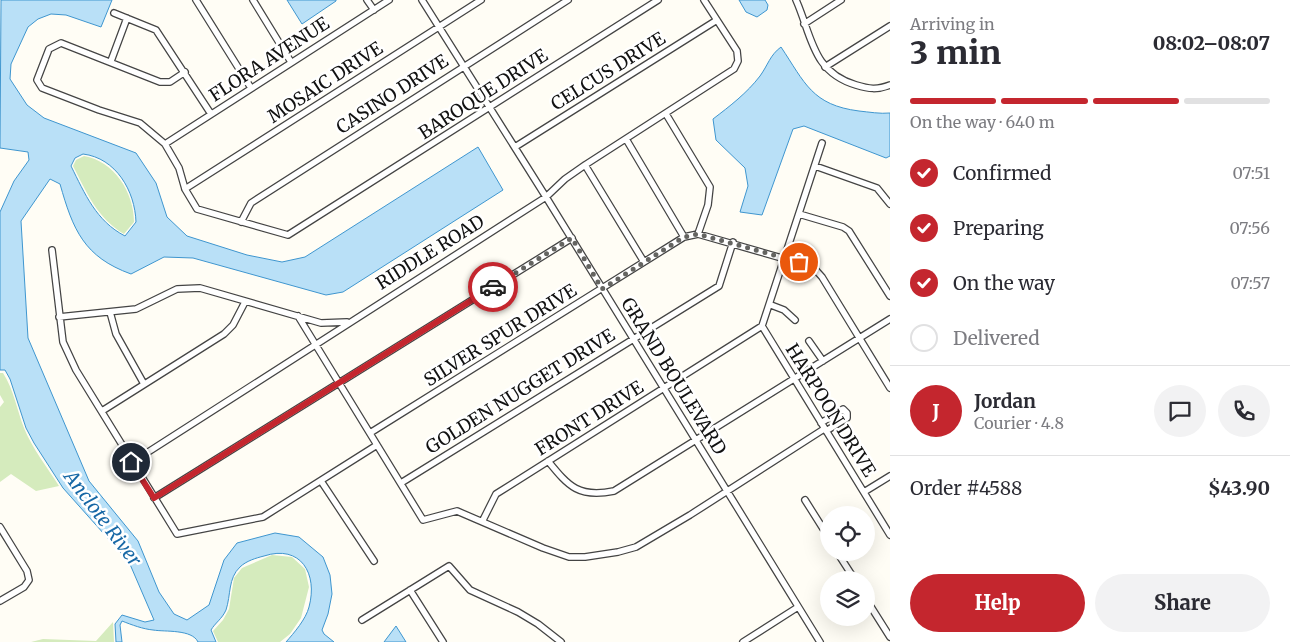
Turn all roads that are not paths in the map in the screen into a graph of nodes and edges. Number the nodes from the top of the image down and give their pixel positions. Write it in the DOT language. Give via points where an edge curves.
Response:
graph roads {
  1 [pos="196,0"];
  2 [pos="253,0"];
  3 [pos="368,0"];
  4 [pos="389,0"];
  5 [pos="422,0"];
  6 [pos="481,0"];
  7 [pos="568,0"];
  8 [pos="658,0"];
  9 [pos="704,0"];
  10 [pos="796,0"];
  11 [pos="841,0"];
  12 [pos="374,10"];
  13 [pos="114,13"];
  14 [pos="127,18"];
  15 [pos="717,20"];
  16 [pos="804,24"];
  17 [pos="890,26"];
  18 [pos="438,27"];
  19 [pos="110,61"];
  20 [pos="291,62"];
  21 [pos="463,66"];
  22 [pos="825,67"];
  23 [pos="185,72"];
  24 [pos="890,85"];
  25 [pos="251,88"];
  26 [pos="490,107"];
  27 [pos="212,114"];
  28 [pos="666,114"];
  29 [pos="626,140"];
  30 [pos="822,143"];
  31 [pos="165,144"];
  32 [pos="515,147"];
  33 [pos="585,165"];
  34 [pos="815,166"];
  35 [pos="185,189"];
  36 [pos="888,196"];
  37 [pos="546,197"];
  38 [pos="890,204"];
  39 [pos="799,214"];
  40 [pos="241,222"];
  41 [pos="698,234"];
  42 [pos="684,237"];
  43 [pos="572,238"];
  44 [pos="732,242"];
  45 [pos="52,250"];
  46 [pos="785,258"];
  47 [pos="644,262"];
  48 [pos="602,289"];
  49 [pos="890,296"];
  50 [pos="245,302"];
  51 [pos="770,305"];
  52 [pos="110,312"];
  53 [pos="298,316"];
  54 [pos="59,317"];
  55 [pos="890,319"];
  56 [pos="795,320"];
  57 [pos="350,322"];
  58 [pos="762,326"];
  59 [pos="859,338"];
  60 [pos="633,339"];
  61 [pos="809,341"];
  62 [pos="314,344"];
  63 [pos="823,361"];
  64 [pos="794,379"];
  65 [pos="339,382"];
  66 [pos="144,384"];
  67 [pos="664,388"];
  68 [pos="889,388"];
  69 [pos="102,411"];
  70 [pos="824,428"];
  71 [pos="370,433"];
  72 [pos="696,440"];
  73 [pos="378,445"];
  74 [pos="548,461"];
  75 [pos="131,462"];
  76 [pos="890,476"];
  77 [pos="321,481"];
  78 [pos="401,483"];
  79 [pos="726,490"];
  80 [pos="864,492"];
  81 [pos="154,498"];
  82 [pos="805,500"];
  83 [pos="483,520"];
  84 [pos="820,524"];
  85 [pos="0,527"];
  86 [pos="890,535"];
  87 [pos="374,561"];
  88 [pos="410,590"];
  89 [pos="0,601"];
  90 [pos="798,607"];
  91 [pos="875,613"];
  92 [pos="362,620"];
  93 [pos="890,637"];
  94 [pos="558,641"];
  95 [pos="443,642"];
  96 [pos="743,642"];
  97 [pos="820,642"];
  1 -- 25 [label="street"];
  2 -- 20 [label="street"];
  3 -- 12 [label="street"];
  4 -- 12 [label="street, FLORA AVENUE"];
  5 -- 18 [label="street, GRAND BOULEVARD"];
  6 -- 18 [label="street, MOSAIC DRIVE"];
  7 -- 21 [label="street, CASINO DRIVE"];
  8 -- 26 [label="street, BAROQUE DRIVE"];
  9 -- 15 [label="street"];
  10 -- 16 [label="street"];
  11 -- 16 [label="street"];
  12 -- 20 [label="street, FLORA AVENUE"];
  13 -- 14 [label="street"];
  14 -- 19 [label="street"];
  14 -- 23 [label="street" via="156,30"];
  15 -- 28 [label="street, RIDDLE ROAD" via="737,51 738,61 734,69"];
  15 -- 32 [label="street, CELCUS DRIVE"];
  16 -- 22 [label="street"];
  17 -- 22 [label="street"];
  18 -- 21 [label="street, GRAND BOULEVARD"];
  18 -- 35 [label="street, MOSAIC DRIVE"];
  19 -- 23 [label="street" via="160,82 170,82"];
  19 -- 31 [label="street, BAROQUE DRIVE" via="61,43 49,49 37,80 42,88 140,123"];
  20 -- 25 [label="street, FLORA AVENUE"];
  21 -- 26 [label="street, GRAND BOULEVARD"];
  21 -- 40 [label="street, CASINO DRIVE" via="250,203"];
  22 -- 24 [label="street" via="835,77 871,90"];
  23 -- 27 [label="street"];
  25 -- 27 [label="street, FLORA AVENUE"];
  26 -- 32 [label="street, GRAND BOULEVARD"];
  26 -- 40 [label="street, BAROQUE DRIVE" via="288,235"];
  27 -- 31 [label="street, FLORA AVENUE"];
  28 -- 29 [label="street, RIDDLE ROAD"];
  28 -- 41 [label="street" via="710,187 708,206"];
  29 -- 33 [label="street, RIDDLE ROAD"];
  29 -- 42 [label="street"];
  30 -- 34 [label="street"];
  31 -- 35 [label="street, BAROQUE DRIVE" via="179,168"];
  32 -- 37 [label="street, GRAND BOULEVARD"];
  33 -- 37 [label="street, RIDDLE ROAD"];
  33 -- 47 [label="street"];
  34 -- 36 [label="street" via="877,188"];
  34 -- 39 [label="street"];
  35 -- 40 [label="street, BAROQUE DRIVE" via="197,209"];
  36 -- 38 [label="street"];
  37 -- 43 [label="street, GRAND BOULEVARD"];
  37 -- 57 [label="street, RIDDLE ROAD"];
  39 -- 46 [label="street"];
  39 -- 49 [label="street" via="849,231"];
  41 -- 42 [label="street, SILVER SPUR DRIVE"];
  41 -- 44 [label="street"];
  42 -- 47 [label="street, SILVER SPUR DRIVE"];
  43 -- 48 [label="street, GRAND BOULEVARD"];
  43 -- 65 [label="street"];
  44 -- 46 [label="street"];
  44 -- 60 [label="street, GOLDEN NUGGET DRIVE" via="719,286"];
  45 -- 54 [label="street"];
  46 -- 51 [label="street"];
  46 -- 59 [label="street" via="813,267 822,276"];
  47 -- 48 [label="street, SILVER SPUR DRIVE"];
  48 -- 60 [label="street, GRAND BOULEVARD"];
  48 -- 71 [label="street, SILVER SPUR DRIVE"];
  50 -- 52 [label="street" via="200,288 177,289 136,309"];
  50 -- 53 [label="street"];
  50 -- 66 [label="street" via="233,325 224,334"];
  51 -- 56 [label="street" via="784,310"];
  51 -- 58 [label="street"];
  52 -- 54 [label="street"];
  52 -- 66 [label="street" via="116,334"];
  53 -- 57 [label="street" via="321,323"];
  53 -- 62 [label="street"];
  54 -- 69 [label="street" via="63,342"];
  55 -- 59 [label="street"];
  57 -- 62 [label="street, RIDDLE ROAD"];
  58 -- 64 [label="street, HARPOON DRIVE"];
  58 -- 67 [label="street, FRONT DRIVE"];
  59 -- 63 [label="street"];
  59 -- 68 [label="street"];
  60 -- 67 [label="street, GRAND BOULEVARD"];
  60 -- 78 [label="street, GOLDEN NUGGET DRIVE"];
  61 -- 63 [label="street, HARPOON DRIVE"];
  62 -- 65 [label="street"];
  62 -- 75 [label="street, RIDDLE ROAD"];
  63 -- 64 [label="street"];
  64 -- 70 [label="street, HARPOON DRIVE"];
  64 -- 72 [label="street"];
  65 -- 71 [label="street"];
  65 -- 81 [label="street"];
  66 -- 69 [label="street"];
  67 -- 72 [label="street, GRAND BOULEVARD"];
  67 -- 74 [label="street, FRONT DRIVE"];
  69 -- 75 [label="street"];
  70 -- 79 [label="street"];
  70 -- 80 [label="street, HARPOON DRIVE"];
  71 -- 73 [label="street"];
  72 -- 74 [label="street" via="614,491 600,494 570,487"];
  72 -- 79 [label="street, GRAND BOULEVARD"];
  73 -- 77 [label="street"];
  73 -- 78 [label="street"];
  74 -- 83 [label="street, FRONT DRIVE" via="496,494"];
  75 -- 81 [label="street"];
  76 -- 80 [label="street"];
  77 -- 81 [label="street" via="263,517 177,534"];
  77 -- 87 [label="street"];
  78 -- 83 [label="street" via="423,520 457,511"];
  79 -- 83 [label="street" via="636,547 585,558 569,557 543,548"];
  79 -- 90 [label="street, GRAND BOULEVARD"];
  80 -- 86 [label="street, HARPOON DRIVE"];
  82 -- 84 [label="street"];
  85 -- 89 [label="street" via="27,571 29,580 24,587"];
  88 -- 92 [label="street"];
  88 -- 94 [label="street" via="452,567 470,590 518,612"];
  88 -- 95 [label="street"];
  90 -- 96 [label="street"];
  90 -- 97 [label="street, GRAND BOULEVARD"];
  91 -- 93 [label="street"];
}
